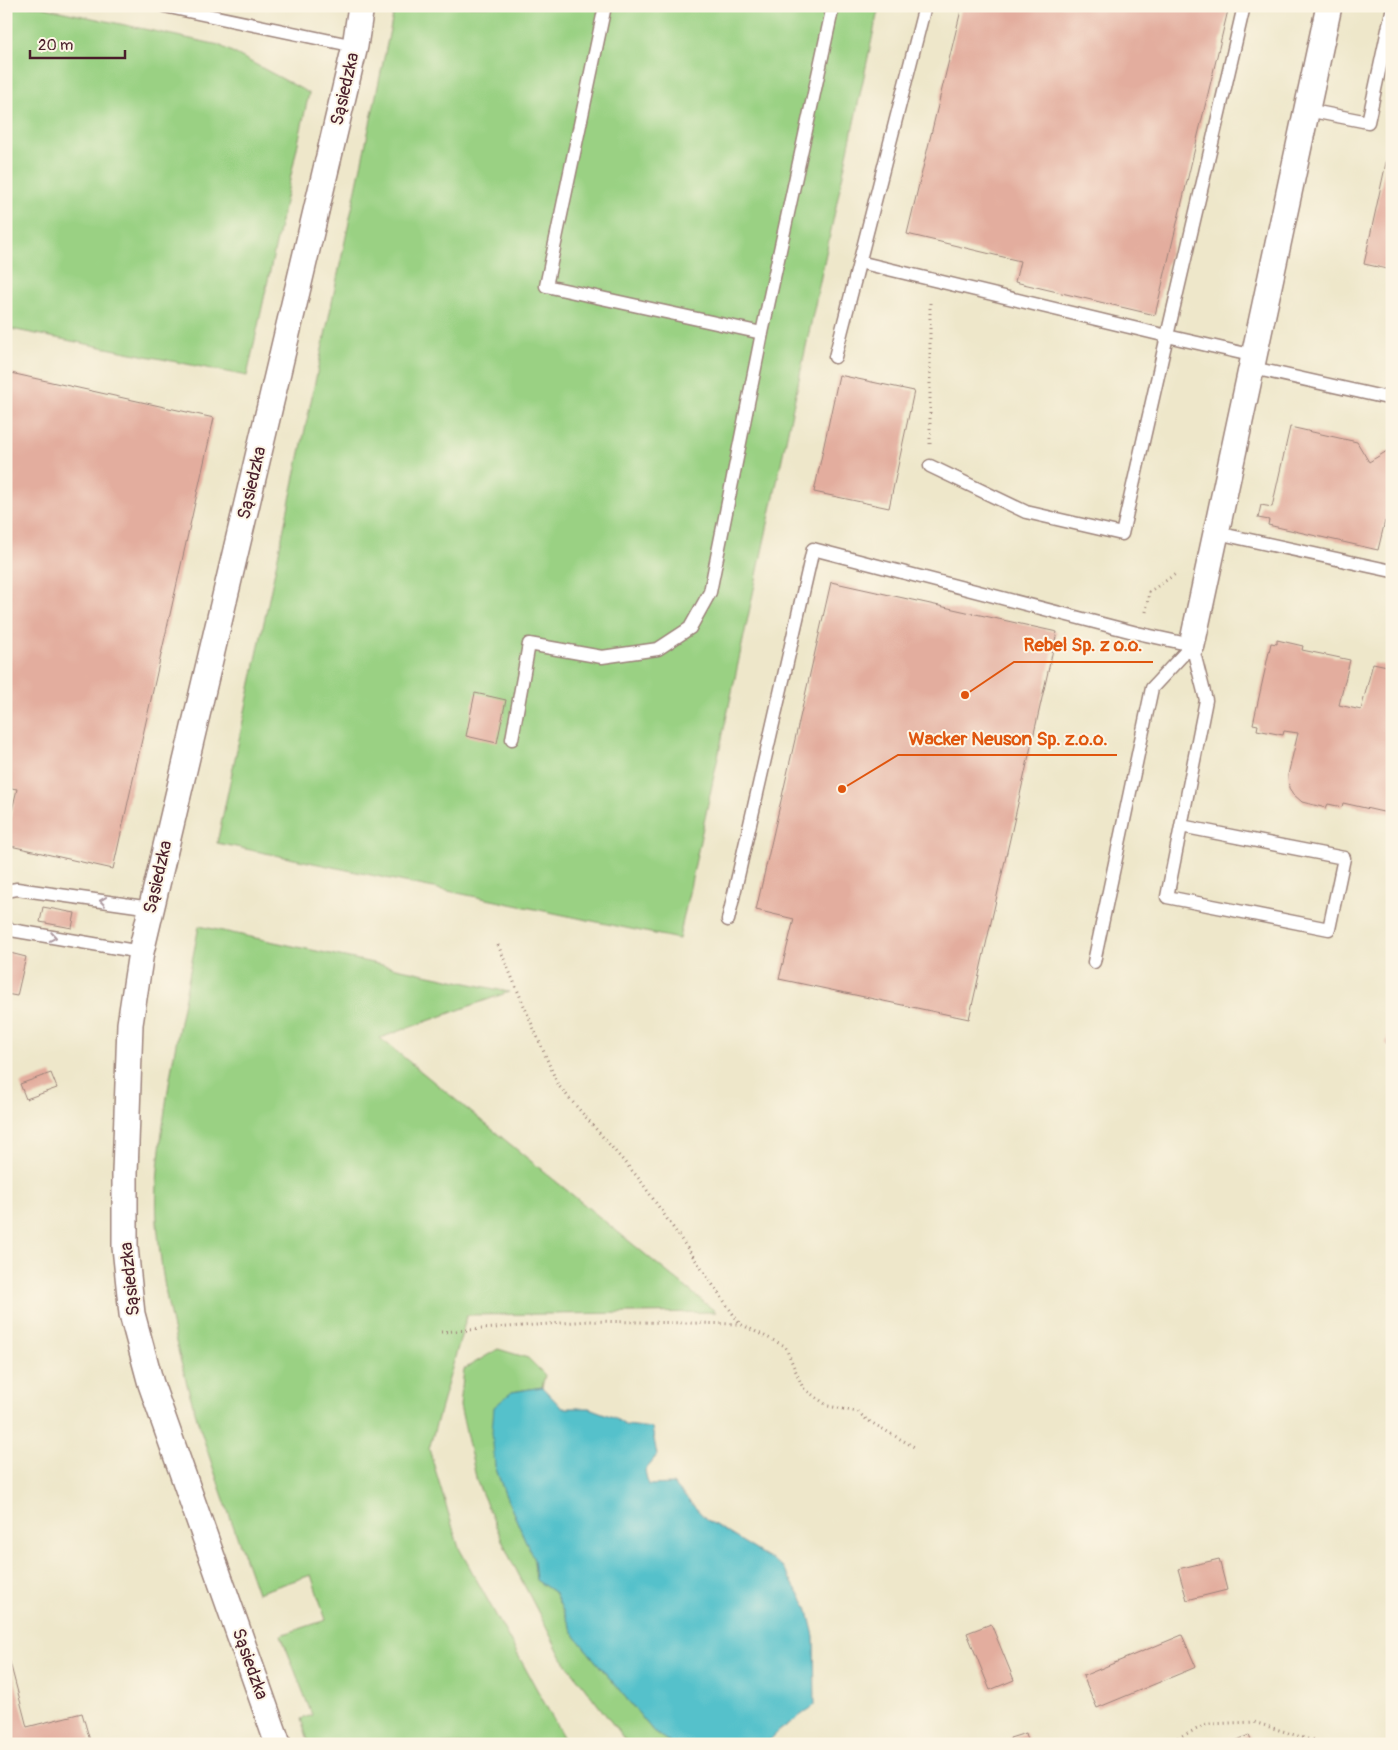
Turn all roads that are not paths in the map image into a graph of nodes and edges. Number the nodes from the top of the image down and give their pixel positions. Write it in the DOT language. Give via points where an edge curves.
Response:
graph roads {
  1 [pos="164,6"];
  2 [pos="362,6"];
  3 [pos="604,6"];
  4 [pos="833,6"];
  5 [pos="925,6"];
  6 [pos="1244,6"];
  7 [pos="1330,6"];
  8 [pos="1392,11"];
  9 [pos="355,46"];
  10 [pos="1307,110"];
  11 [pos="860,262"];
  12 [pos="762,333"];
  13 [pos="1167,336"];
  14 [pos="835,357"];
  15 [pos="1254,362"];
  16 [pos="1392,399"];
  17 [pos="930,466"];
  18 [pos="1217,533"];
  19 [pos="1392,571"];
  20 [pos="1192,645"];
  21 [pos="512,739"];
  22 [pos="1181,826"];
  23 [pos="6,891"];
  24 [pos="151,908"];
  25 [pos="728,920"];
  26 [pos="6,926"];
  27 [pos="141,952"];
  28 [pos="1094,962"];
  29 [pos="278,1744"];
  1 -- 9 [label="lane"];
  2 -- 9 [label="street, Sąsiedzka"];
  3 -- 12 [label="lane" via="546,286"];
  4 -- 12 [label="lane"];
  5 -- 11 [label="lane"];
  6 -- 13 [label="lane"];
  7 -- 10 [label="street"];
  8 -- 10 [label="lane" via="1368,122"];
  9 -- 24 [label="street, Sąsiedzka"];
  10 -- 15 [label="street"];
  11 -- 13 [label="lane"];
  11 -- 14 [label="lane"];
  12 -- 21 [label="lane" via="710,592 690,628 658,649 602,657 529,644"];
  13 -- 15 [label="lane"];
  13 -- 17 [label="lane" via="1122,534 1026,512"];
  15 -- 16 [label="lane"];
  15 -- 18 [label="street"];
  18 -- 19 [label="lane"];
  18 -- 20 [label="street"];
  20 -- 22 [label="lane" via="1206,700"];
  20 -- 25 [label="lane" via="813,550"];
  20 -- 28 [label="lane" via="1152,688"];
  22 -- 22 [label="lane" via="1167,897 1329,929 1344,858"];
  24 -- 23 [label="lane, one-way" via="17,889"];
  24 -- 27 [label="street, Sąsiedzka"];
  26 -- 27 [label="lane, one-way" via="11,930"];
  27 -- 29 [label="street, Sąsiedzka" via="130,1024 125,1173 125,1248 132,1314 150,1384"];
}
